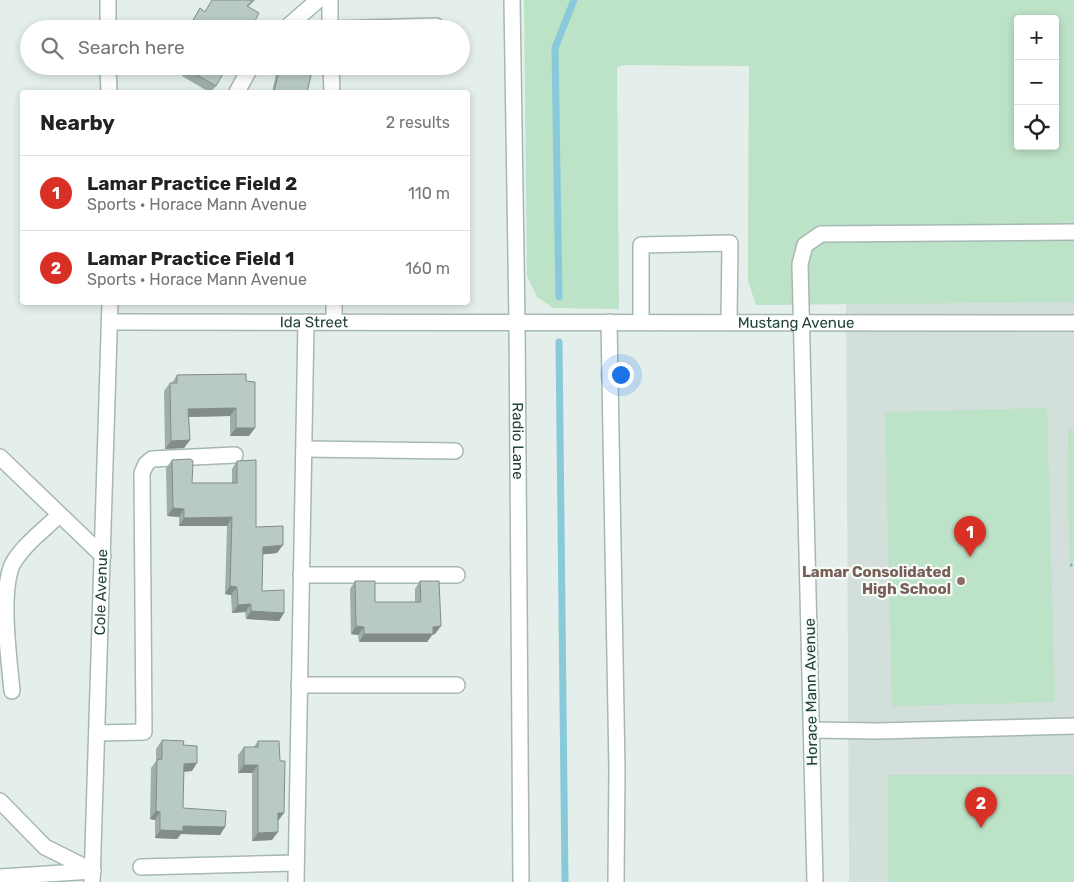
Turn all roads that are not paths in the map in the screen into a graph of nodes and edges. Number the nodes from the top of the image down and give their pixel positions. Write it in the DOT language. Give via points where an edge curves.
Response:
graph roads {
  1 [pos="108,0"];
  2 [pos="318,0"];
  3 [pos="330,0"];
  4 [pos="512,0"];
  5 [pos="108,20"];
  6 [pos="295,20"];
  7 [pos="330,20"];
  8 [pos="108,75"];
  9 [pos="246,75"];
  10 [pos="331,75"];
  11 [pos="109,90"];
  12 [pos="238,90"];
  13 [pos="332,90"];
  14 [pos="1074,232"];
  15 [pos="110,305"];
  16 [pos="334,305"];
  17 [pos="110,322"];
  18 [pos="306,322"];
  19 [pos="334,322"];
  20 [pos="518,322"];
  21 [pos="608,322"];
  22 [pos="641,322"];
  23 [pos="729,322"];
  24 [pos="802,322"];
  25 [pos="1074,323"];
  26 [pos="304,449"];
  27 [pos="455,451"];
  28 [pos="235,455"];
  29 [pos="0,457"];
  30 [pos="59,514"];
  31 [pos="103,556"];
  32 [pos="302,574"];
  33 [pos="457,574"];
  34 [pos="299,685"];
  35 [pos="457,685"];
  36 [pos="12,691"];
  37 [pos="1074,726"];
  38 [pos="812,730"];
  39 [pos="97,733"];
  40 [pos="0,801"];
  41 [pos="296,863"];
  42 [pos="141,866"];
  43 [pos="0,877"];
  44 [pos="93,877"];
  45 [pos="296,882"];
  46 [pos="522,882"];
  47 [pos="616,882"];
  48 [pos="814,882"];
  1 -- 5 [label="street"];
  2 -- 6 [label="street"];
  3 -- 7 [label="street"];
  4 -- 20 [label="street, Radio Lane"];
  8 -- 11 [label="street"];
  9 -- 12 [label="street"];
  10 -- 13 [label="street"];
  14 -- 24 [label="street, Horace Mann Avenue" via="821,234 805,245 800,264"];
  15 -- 17 [label="street, Cole Avenue"];
  16 -- 19 [label="street"];
  17 -- 18 [label="street, Ida Street"];
  17 -- 31 [label="street, Cole Avenue"];
  18 -- 19 [label="street, Ida Street"];
  18 -- 26 [label="street"];
  19 -- 20 [label="street, Ida Street"];
  20 -- 21 [label="street, Mustang Avenue"];
  20 -- 46 [label="street, Radio Lane"];
  21 -- 22 [label="street, Mustang Avenue"];
  21 -- 47 [label="street" via="616,693"];
  22 -- 23 [label="street, Mustang Avenue"];
  22 -- 23 [label="street" via="641,245 730,243"];
  23 -- 24 [label="street, Mustang Avenue"];
  24 -- 25 [label="street, Mustang Avenue"];
  24 -- 38 [label="street, Horace Mann Avenue"];
  26 -- 27 [label="street"];
  26 -- 32 [label="street"];
  28 -- 39 [label="street" via="152,459 146,464 142,473 144,732"];
  29 -- 30 [label="street"];
  30 -- 31 [label="street"];
  30 -- 36 [label="street" via="12,565 3,594"];
  31 -- 39 [label="street, Cole Avenue"];
  32 -- 33 [label="street"];
  32 -- 34 [label="street"];
  34 -- 35 [label="street"];
  34 -- 41 [label="street"];
  37 -- 38 [label="street"];
  38 -- 48 [label="street, Horace Mann Avenue"];
  39 -- 44 [label="street, Cole Avenue"];
  40 -- 44 [label="street" via="46,847"];
  41 -- 42 [label="street"];
  41 -- 45 [label="street"];
  43 -- 44 [label="street"];
}
